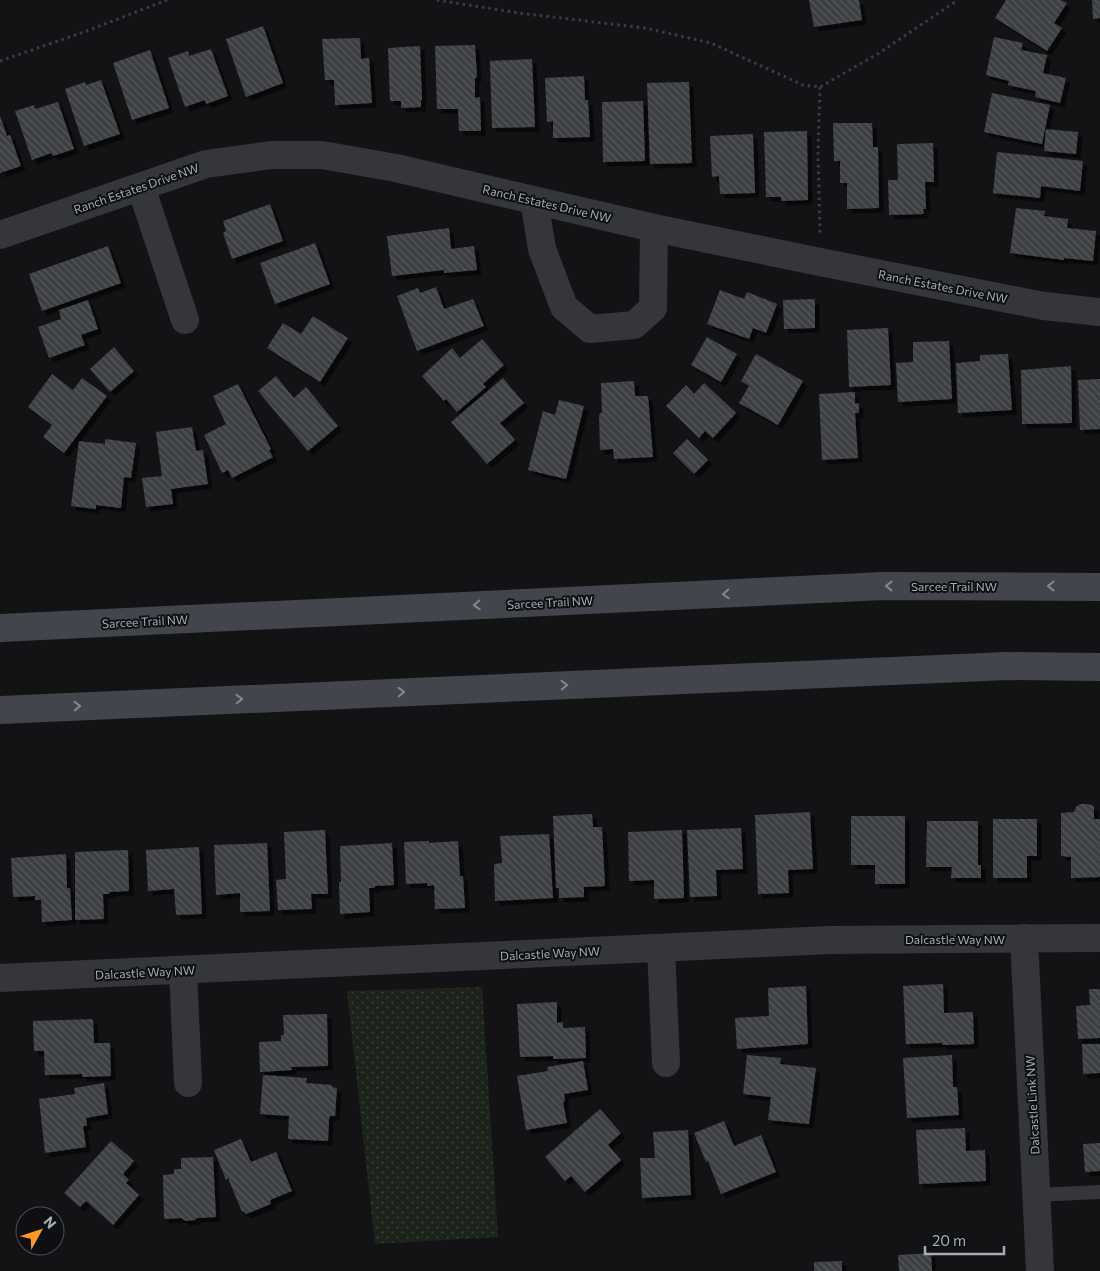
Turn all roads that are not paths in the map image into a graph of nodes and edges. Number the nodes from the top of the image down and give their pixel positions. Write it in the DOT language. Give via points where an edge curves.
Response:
graph roads {
  1 [pos="141,187"];
  2 [pos="534,200"];
  3 [pos="654,228"];
  4 [pos="0,235"];
  5 [pos="1100,312"];
  6 [pos="185,320"];
  7 [pos="1100,586"];
  8 [pos="0,628"];
  9 [pos="1100,667"];
  10 [pos="0,710"];
  11 [pos="1024,938"];
  12 [pos="1100,938"];
  13 [pos="661,948"];
  14 [pos="183,970"];
  15 [pos="0,978"];
  16 [pos="666,1063"];
  17 [pos="188,1083"];
  18 [pos="1100,1192"];
  19 [pos="1036,1195"];
  20 [pos="1040,1271"];
  1 -- 2 [label="street, Ranch Estates Drive NW" via="206,164 271,155 322,155 396,168"];
  1 -- 4 [label="street, Ranch Estates Drive NW"];
  1 -- 6 [label="street"];
  2 -- 3 [label="street, Ranch Estates Drive NW"];
  2 -- 3 [label="street" via="542,249 564,307 590,329 634,325 653,308"];
  3 -- 5 [label="street, Ranch Estates Drive NW" via="1044,306"];
  7 -- 8 [label="main road, Sarcee Trail NW, one-way" via="883,586"];
  10 -- 9 [label="main road, one-way" via="1006,666"];
  11 -- 12 [label="street, Dalcastle Way NW"];
  11 -- 13 [label="street, Dalcastle Way NW" via="830,940"];
  11 -- 19 [label="street, Dalcastle Link NW"];
  13 -- 14 [label="street, Dalcastle Way NW"];
  13 -- 16 [label="street"];
  14 -- 15 [label="street, Dalcastle Way NW"];
  14 -- 17 [label="street"];
  18 -- 19 [label="lane"];
  19 -- 20 [label="street, Dalcastle Link NW"];
}
